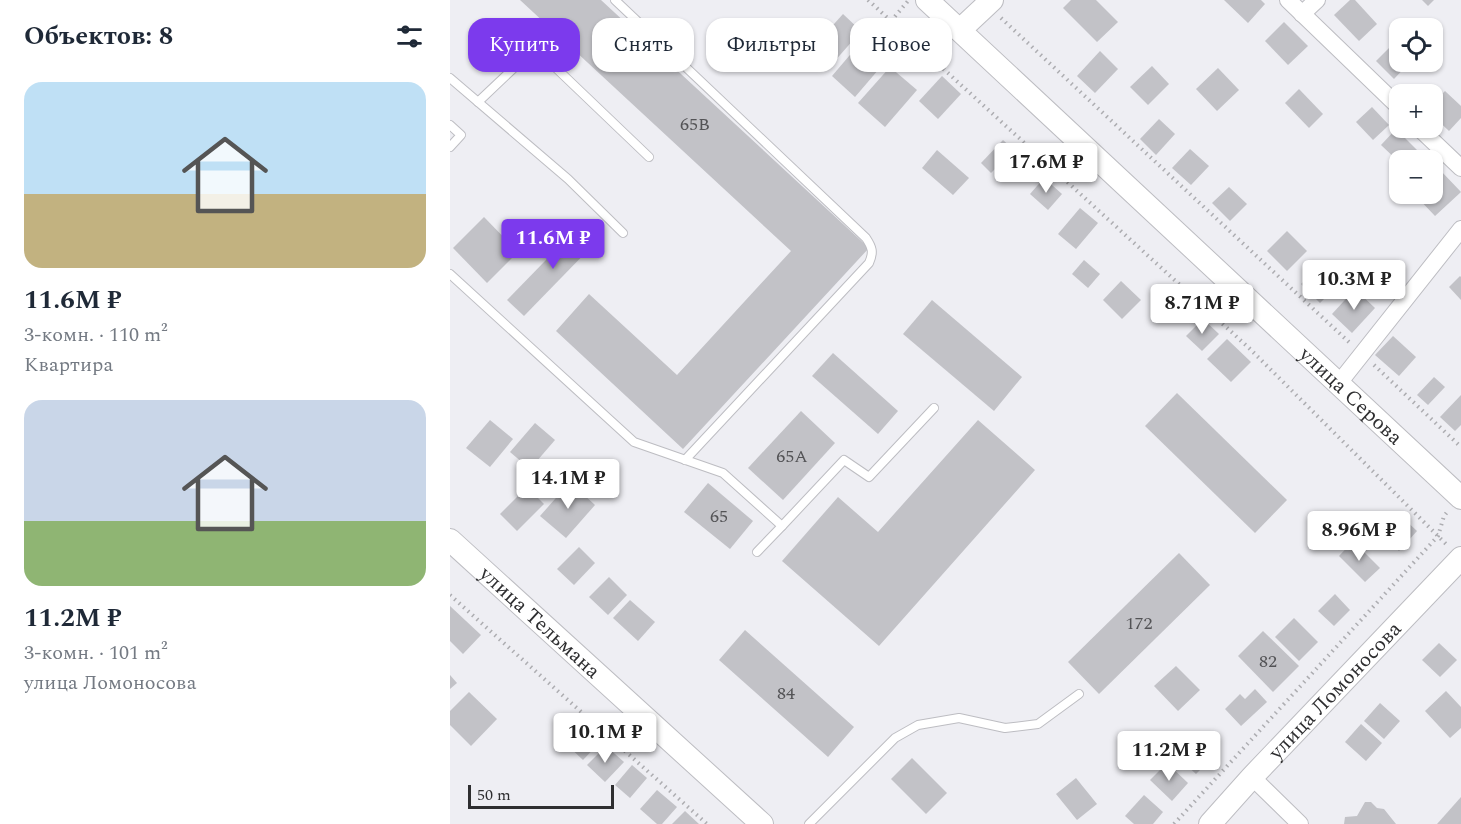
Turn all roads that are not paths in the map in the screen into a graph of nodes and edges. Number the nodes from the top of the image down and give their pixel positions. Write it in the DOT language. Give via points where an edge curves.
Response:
graph roads {
  1 [pos="615,0"];
  2 [pos="927,0"];
  3 [pos="992,0"];
  4 [pos="1288,0"];
  5 [pos="1317,0"];
  6 [pos="1302,14"];
  7 [pos="960,30"];
  8 [pos="450,78"];
  9 [pos="1389,97"];
  10 [pos="478,102"];
  11 [pos="450,125"];
  12 [pos="1430,138"];
  13 [pos="450,147"];
  14 [pos="649,157"];
  15 [pos="1461,168"];
  16 [pos="1461,229"];
  17 [pos="623,233"];
  18 [pos="450,274"];
  19 [pos="1339,383"];
  20 [pos="934,408"];
  21 [pos="685,459"];
  22 [pos="1461,498"];
  23 [pos="782,525"];
  24 [pos="450,540"];
  25 [pos="757,552"];
  26 [pos="1461,558"];
  27 [pos="1079,694"];
  28 [pos="1252,777"];
  29 [pos="762,824"];
  30 [pos="809,824"];
  31 [pos="1210,824"];
  32 [pos="1300,824"];
  1 -- 21 [label="lane" via="866,238 873,254"];
  2 -- 7 [label="street, улица Серова"];
  3 -- 7 [label="street"];
  4 -- 6 [label="street"];
  5 -- 6 [label="street"];
  6 -- 9 [label="street"];
  7 -- 19 [label="street, улица Серова"];
  8 -- 10 [label="lane"];
  10 -- 14 [label="lane" via="535,48"];
  10 -- 17 [label="lane" via="568,179"];
  11 -- 13 [label="lane" via="461,135"];
  12 -- 15 [label="street"];
  16 -- 19 [label="street"];
  18 -- 21 [label="lane" via="634,442"];
  19 -- 22 [label="street, улица Серова"];
  20 -- 23 [label="lane" via="870,477 844,460"];
  21 -- 23 [label="lane" via="723,473"];
  23 -- 25 [label="lane"];
  24 -- 29 [label="street, улица Тельмана"];
  26 -- 28 [label="street, улица Ломоносова"];
  27 -- 30 [label="lane" via="1038,724 1005,728 959,718 918,725 894,738"];
  28 -- 31 [label="street, улица Ломоносова"];
  28 -- 32 [label="street"];
}
